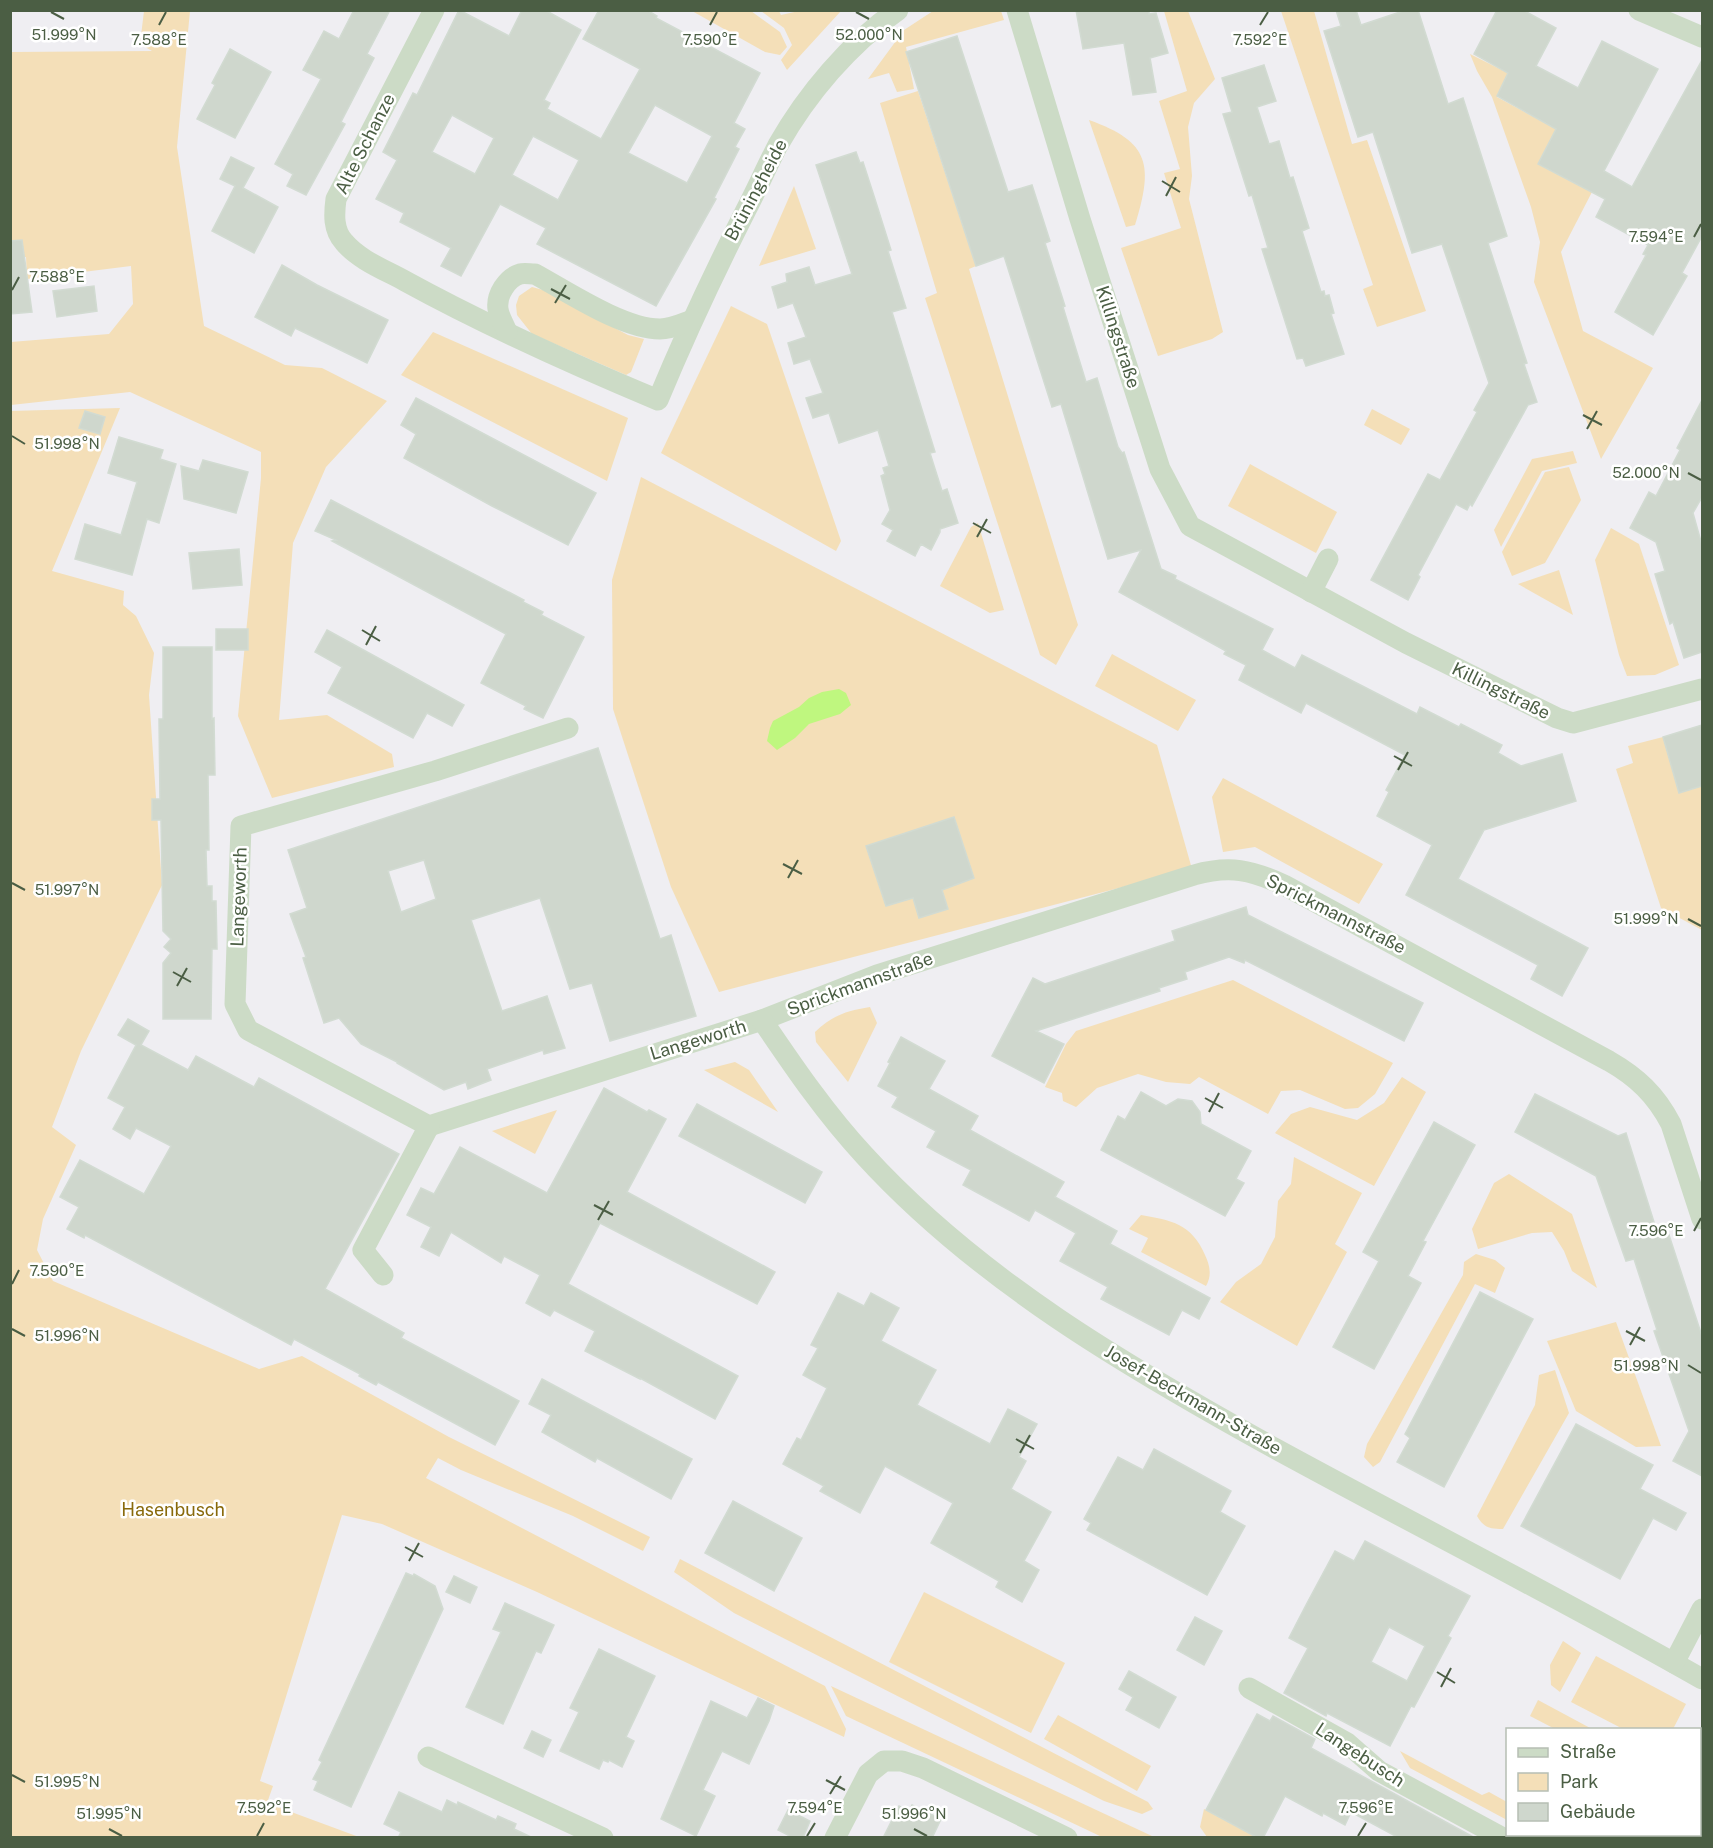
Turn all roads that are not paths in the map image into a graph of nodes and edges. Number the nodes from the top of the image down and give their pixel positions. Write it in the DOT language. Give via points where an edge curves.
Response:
graph roads {
  1 [pos="434,10"];
  2 [pos="898,10"];
  3 [pos="1017,10"];
  4 [pos="1640,10"];
  5 [pos="1702,38"];
  6 [pos="692,320"];
  7 [pos="507,332"];
  8 [pos="658,400"];
  9 [pos="1328,559"];
  10 [pos="1311,592"];
  11 [pos="1702,689"];
  12 [pos="568,728"];
  13 [pos="762,1020"];
  14 [pos="429,1126"];
  15 [pos="1702,1220"];
  16 [pos="383,1275"];
  17 [pos="1702,1609"];
  18 [pos="1674,1663"];
  19 [pos="1702,1679"];
  20 [pos="1249,1688"];
  21 [pos="428,1757"];
  22 [pos="603,1838"];
  23 [pos="835,1838"];
  24 [pos="1067,1838"];
  25 [pos="1503,1838"];
  1 -- 7 [label="street, Alte Schanze" via="336,199 333,218 342,241 360,256"];
  2 -- 6 [label="street, Brüningheide" via="845,56 785,136"];
  3 -- 10 [label="street, Killingstraße" via="1160,469 1190,526"];
  4 -- 5 [label="street"];
  6 -- 7 [label="street" via="667,328 636,325 535,274 521,274 510,280 498,302"];
  6 -- 8 [label="street, Brüningheide"];
  7 -- 8 [label="street, Alte Schanze" via="564,361"];
  9 -- 10 [label="street"];
  10 -- 11 [label="street, Killingstraße" via="1535,709 1573,723"];
  12 -- 14 [label="street, Langeworth" via="435,771 241,826 236,1004 248,1029"];
  13 -- 14 [label="street, Langeworth"];
  13 -- 15 [label="street, Sprickmannstraße" via="877,975 1194,875 1224,869 1252,872 1295,890 1633,1076 1651,1092 1671,1124"];
  13 -- 18 [label="street, Josef-Beckmann-Straße" via="806,1084 864,1156 945,1233 1026,1295 1173,1392"];
  14 -- 16 [label="street" via="363,1250"];
  17 -- 18 [label="street"];
  18 -- 19 [label="street, Josef-Beckmann-Straße"];
  20 -- 25 [label="street, Langebusch" via="1347,1743 1379,1771"];
  21 -- 22 [label="street"];
  23 -- 24 [label="street" via="868,1774 884,1761 902,1761 923,1768"];
}
